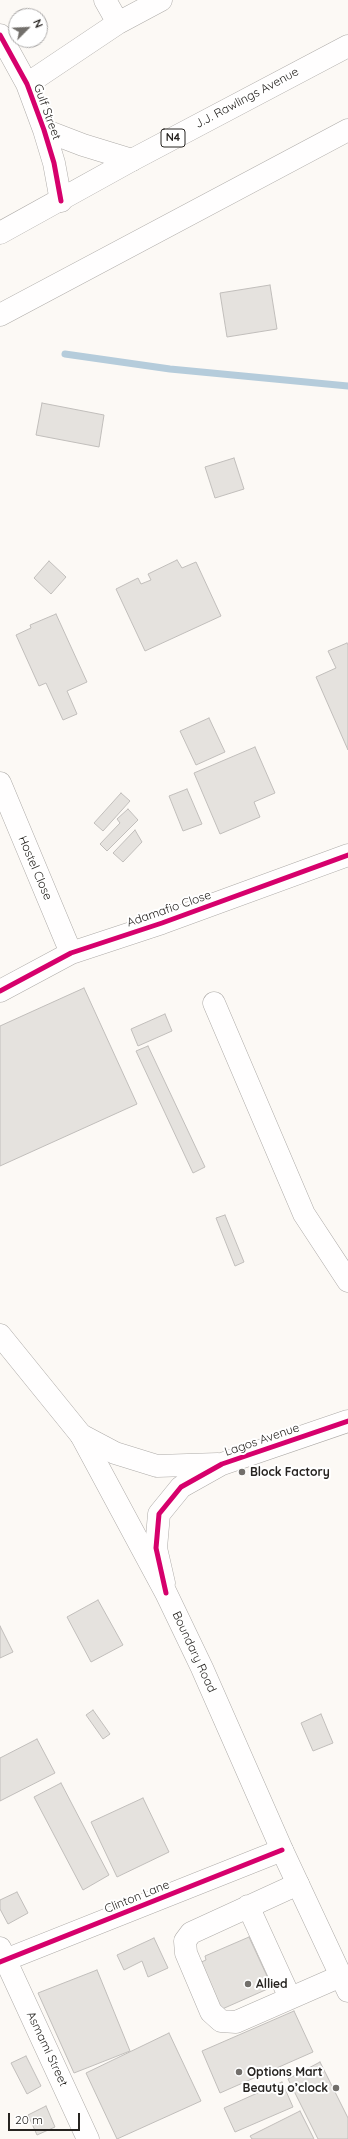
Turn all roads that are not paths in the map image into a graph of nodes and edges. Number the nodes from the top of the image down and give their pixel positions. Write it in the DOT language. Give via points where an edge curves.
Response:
graph roads {
  1 [pos="105,0"];
  2 [pos="161,0"];
  3 [pos="118,23"];
  4 [pos="0,35"];
  5 [pos="348,46"];
  6 [pos="27,84"];
  7 [pos="44,130"];
  8 [pos="348,130"];
  9 [pos="132,160"];
  10 [pos="61,201"];
  11 [pos="0,233"];
  12 [pos="0,316"];
  13 [pos="0,783"];
  14 [pos="348,855"];
  15 [pos="71,953"];
  16 [pos="0,991"];
  17 [pos="214,1003"];
  18 [pos="348,1281"];
  19 [pos="0,1336"];
  20 [pos="348,1421"];
  21 [pos="81,1435"];
  22 [pos="222,1464"];
  23 [pos="166,1593"];
  24 [pos="282,1850"];
  25 [pos="298,1884"];
  26 [pos="248,1906"];
  27 [pos="2,1956"];
  28 [pos="345,1984"];
  29 [pos="290,1998"];
  30 [pos="88,2139"];
  1 -- 3 [label="main road"];
  2 -- 3 [label="main road"];
  3 -- 6 [label="main road"];
  4 -- 6 [label="main road, Gulf Street"];
  5 -- 9 [label="main road, J.J. Rawlings Avenue / N4"];
  6 -- 7 [label="main road, Gulf Street"];
  7 -- 9 [label="main road, Gulf Street"];
  7 -- 10 [label="main road, Gulf Street" via="54,163"];
  8 -- 12 [label="main road"];
  9 -- 10 [label="main road, J.J. Rawlings Avenue / N4"];
  10 -- 11 [label="main road, J.J. Rawlings Avenue / N4"];
  13 -- 15 [label="main road, Hostel Close"];
  14 -- 15 [label="main road, Adamafio Close" via="162,923"];
  15 -- 16 [label="main road, Adamafio Close"];
  17 -- 18 [label="main road" via="304,1214"];
  19 -- 21 [label="main road, Boundary Road"];
  20 -- 22 [label="main road, Lagos Avenue"];
  21 -- 22 [label="main road, Lagos Avenue" via="115,1454 157,1466"];
  21 -- 23 [label="main road, Boundary Road"];
  22 -- 23 [label="main road, Lagos Avenue" via="182,1487 159,1514 156,1548"];
  23 -- 24 [label="main road, Boundary Road"];
  24 -- 25 [label="main road, Boundary Road"];
  24 -- 27 [label="main road, Clinton Lane"];
  25 -- 26 [label="main road"];
  25 -- 28 [label="main road, Boundary Road"];
  26 -- 29 [label="main road"];
  26 -- 29 [label="main road" via="191,1933 185,1941 186,1953 210,2012 221,2021 236,2022"];
  27 -- 30 [label="main road, Asmami Street"];
  28 -- 29 [label="main road"];
}
